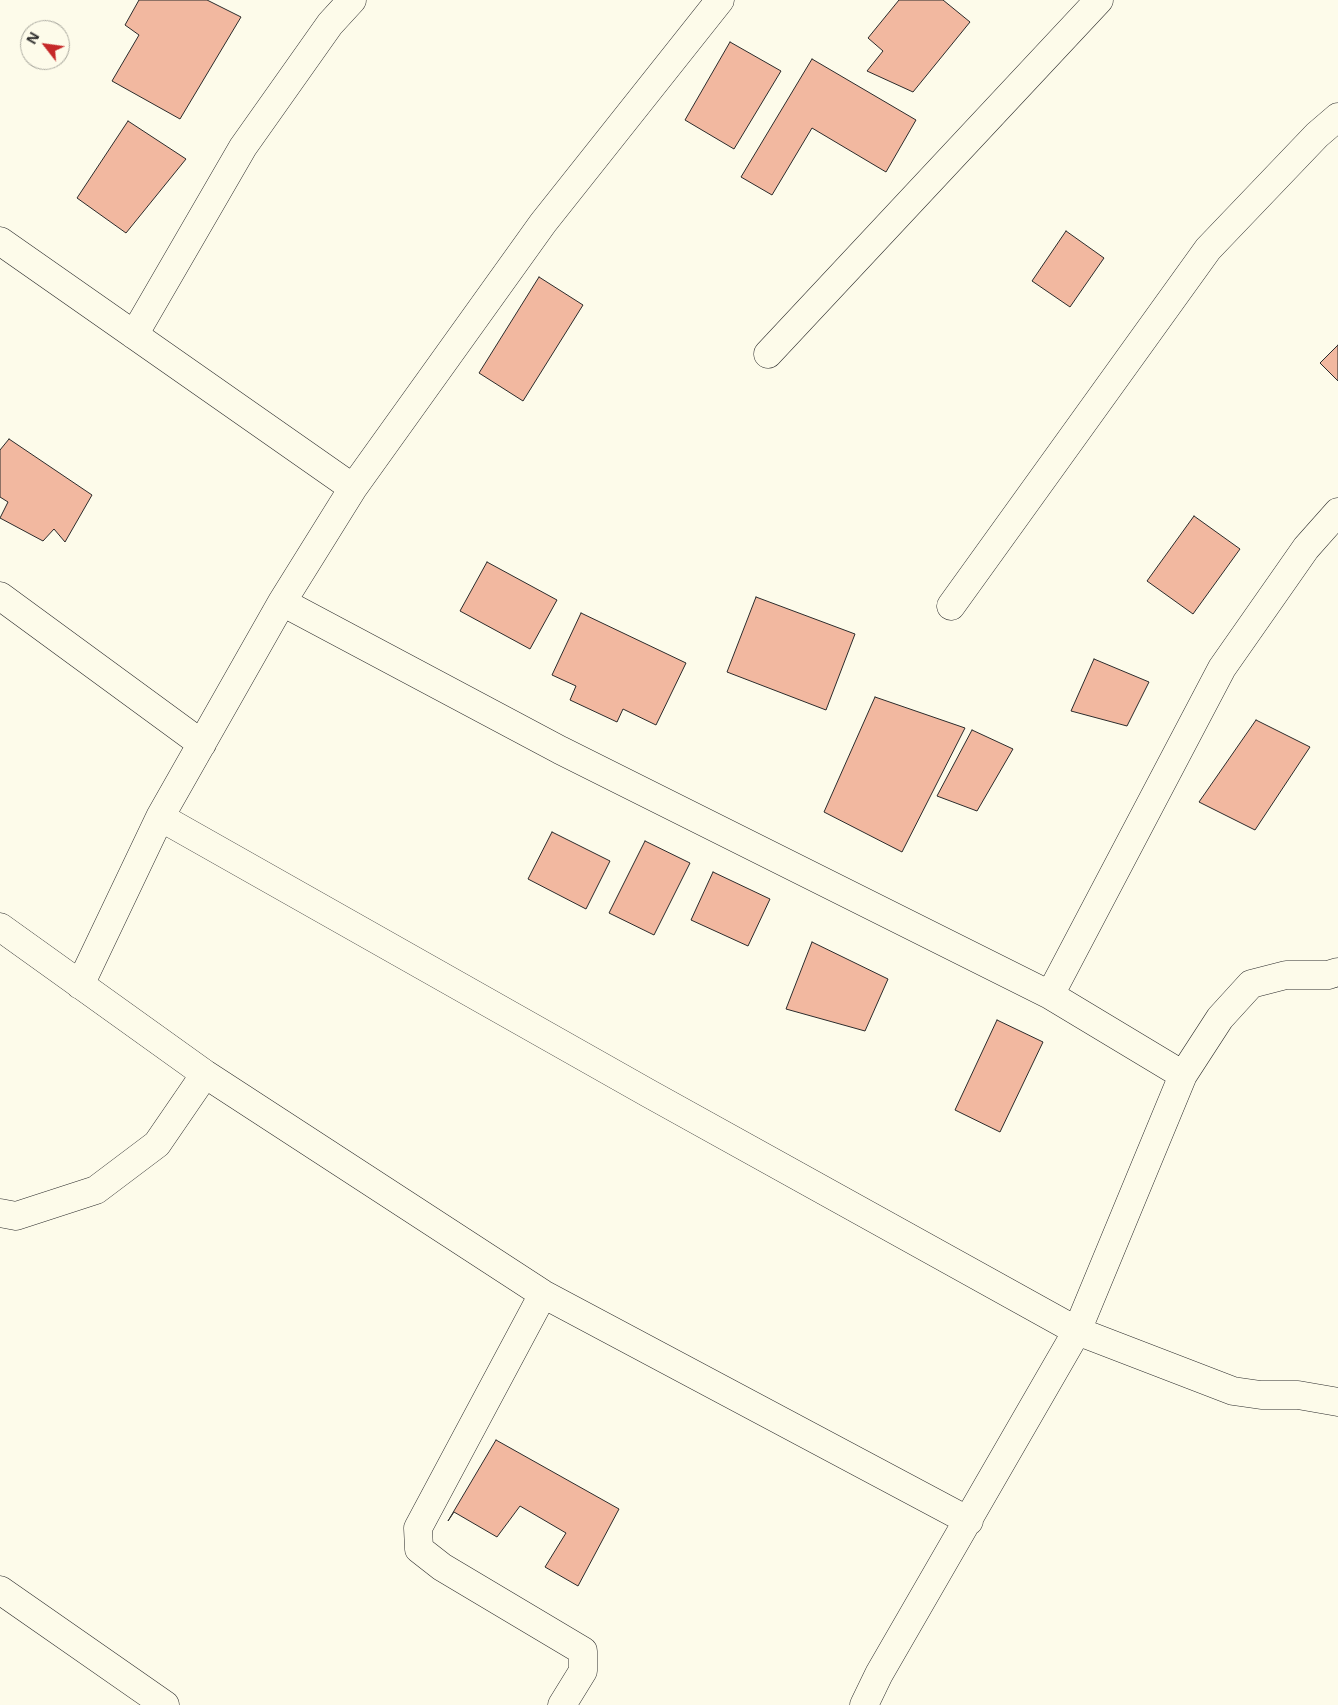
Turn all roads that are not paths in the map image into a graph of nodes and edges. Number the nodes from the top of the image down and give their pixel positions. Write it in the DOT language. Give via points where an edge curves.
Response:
graph roads {
  1 [pos="352,0"];
  2 [pos="720,0"];
  3 [pos="1100,0"];
  4 [pos="1338,117"];
  5 [pos="0,241"];
  6 [pos="134,335"];
  7 [pos="768,354"];
  8 [pos="353,488"];
  9 [pos="1338,512"];
  10 [pos="0,596"];
  11 [pos="282,602"];
  12 [pos="951,606"];
  13 [pos="202,744"];
  14 [pos="160,817"];
  15 [pos="0,927"];
  16 [pos="1338,972"];
  17 [pos="80,985"];
  18 [pos="1050,995"];
  19 [pos="205,1074"];
  20 [pos="1183,1075"];
  21 [pos="0,1213"];
  22 [pos="543,1294"];
  23 [pos="1077,1331"];
  24 [pos="1338,1402"];
  25 [pos="969,1522"];
  26 [pos="0,1590"];
  27 [pos="165,1705"];
  28 [pos="562,1705"];
  29 [pos="864,1705"];
  1 -- 6 [label="street" via="330,24 243,147"];
  2 -- 8 [label="street" via="544,223"];
  3 -- 7 [label="street"];
  4 -- 12 [label="street" via="1208,249"];
  5 -- 6 [label="street"];
  6 -- 8 [label="street"];
  8 -- 11 [label="street"];
  9 -- 18 [label="street" via="1306,548 1222,668"];
  10 -- 13 [label="street"];
  11 -- 13 [label="street"];
  11 -- 18 [label="street" via="560,750"];
  13 -- 14 [label="street"];
  14 -- 17 [label="street"];
  14 -- 23 [label="street" via="648,1094"];
  15 -- 17 [label="street"];
  16 -- 20 [label="street" via="1286,975 1251,984 1220,1018"];
  17 -- 19 [label="street"];
  18 -- 20 [label="street"];
  19 -- 21 [label="street" via="157,1144 96,1190 16,1216"];
  19 -- 22 [label="street"];
  20 -- 23 [label="street"];
  22 -- 25 [label="street"];
  22 -- 28 [label="street" via="418,1528 419,1549 442,1567 583,1651 583,1671"];
  23 -- 24 [label="street" via="1233,1390"];
  23 -- 25 [label="street"];
  25 -- 29 [label="street"];
  26 -- 27 [label="street"];
}
